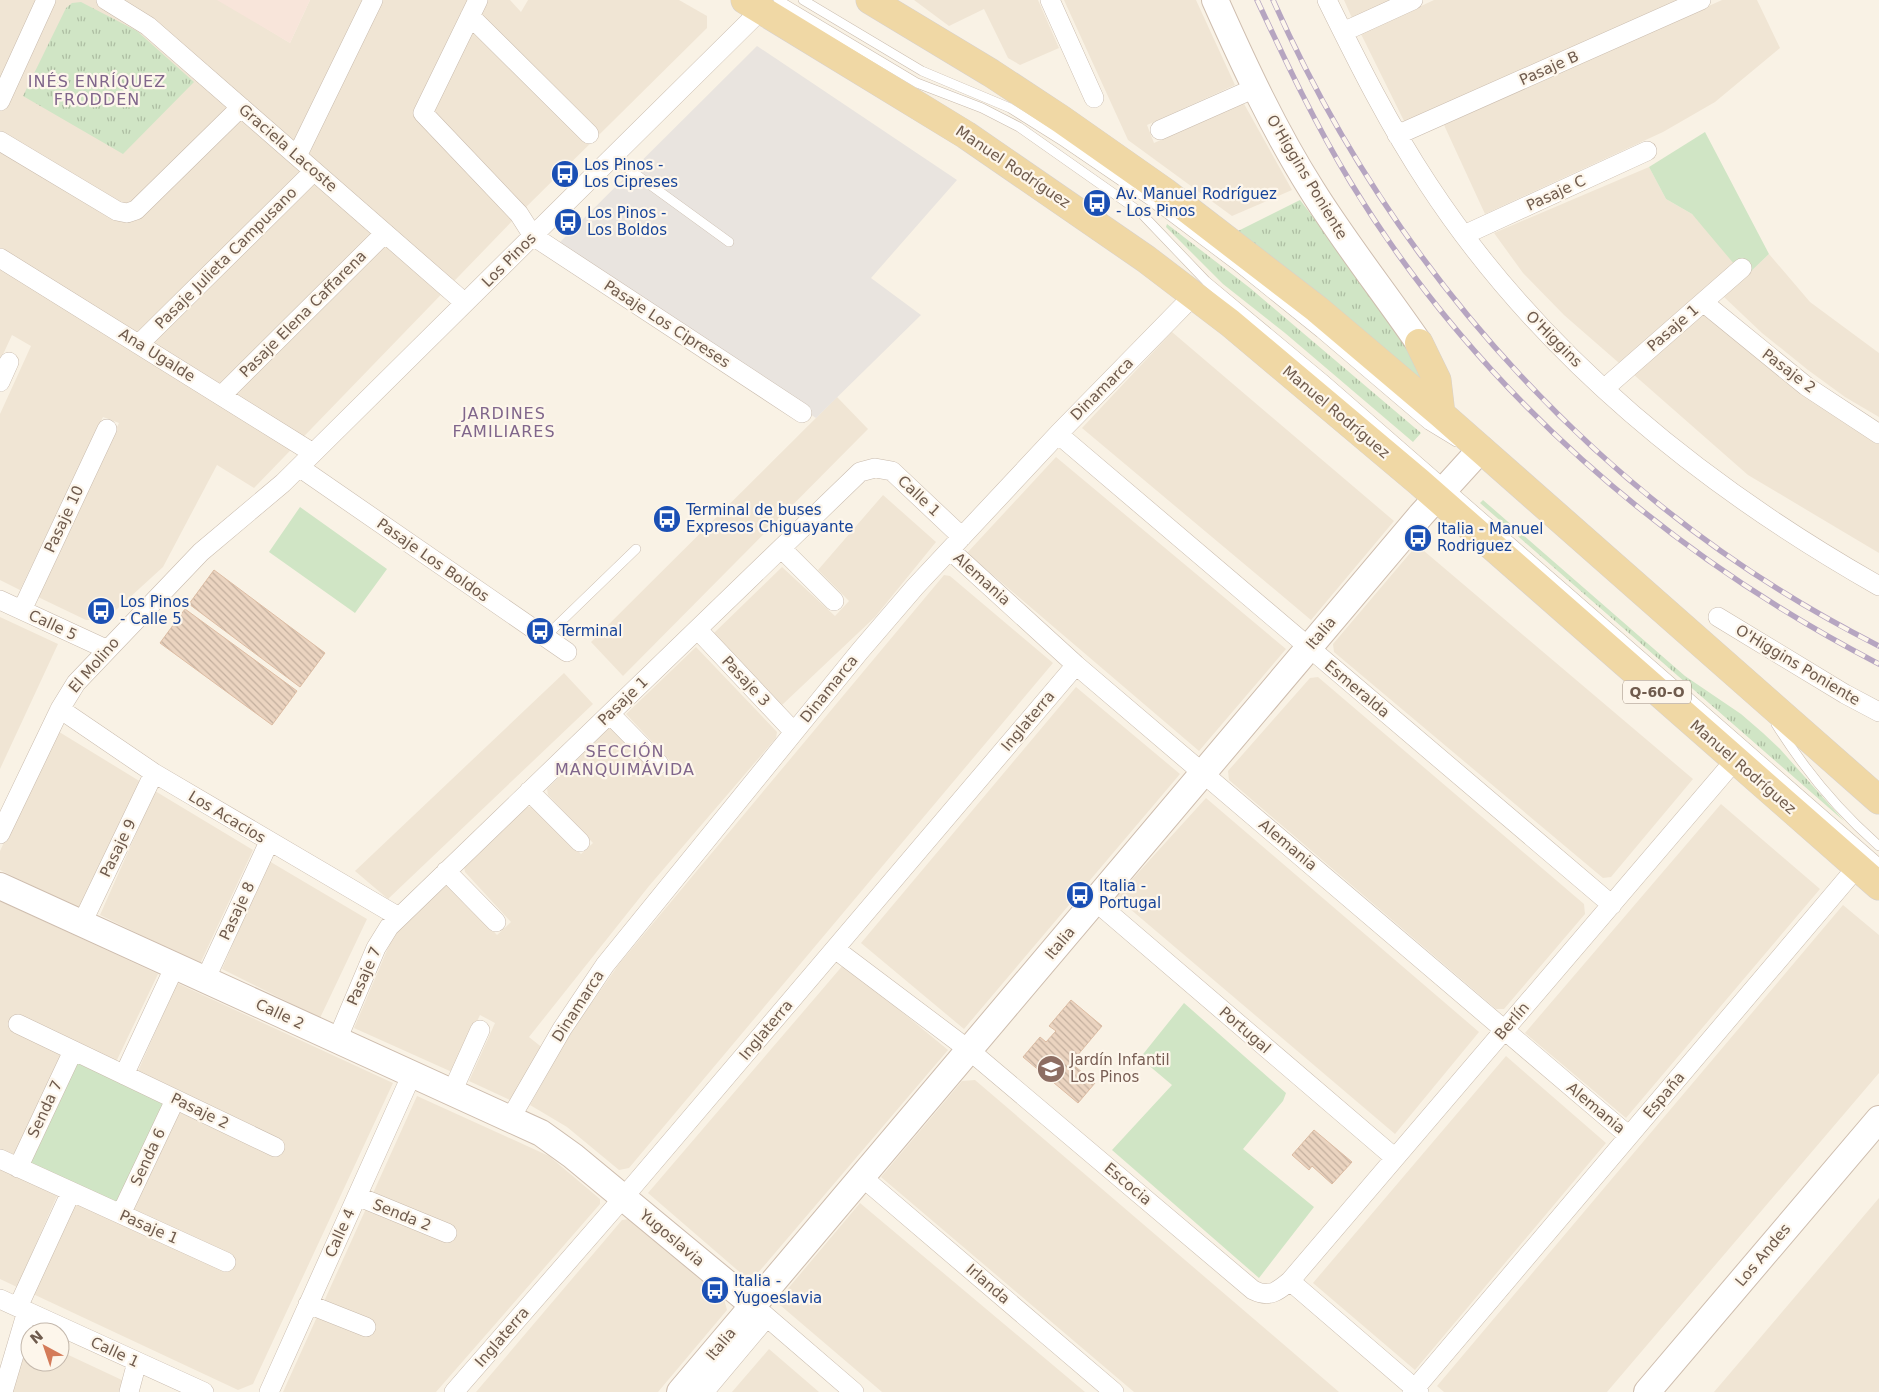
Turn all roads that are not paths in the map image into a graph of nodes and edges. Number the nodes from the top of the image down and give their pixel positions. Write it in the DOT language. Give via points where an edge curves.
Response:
graph roads {
  1 [pos="46,0"];
  2 [pos="106,0"];
  3 [pos="373,0"];
  4 [pos="803,0"];
  5 [pos="870,0"];
  6 [pos="1050,0"];
  7 [pos="1215,0"];
  8 [pos="1327,0"];
  9 [pos="1412,0"];
  10 [pos="1701,0"];
  11 [pos="761,3"];
  12 [pos="474,8"];
  13 [pos="1343,32"];
  14 [pos="1255,88"];
  15 [pos="1094,98"];
  16 [pos="0,101"];
  17 [pos="241,107"];
  18 [pos="1160,130"];
  19 [pos="589,134"];
  20 [pos="1397,135"];
  21 [pos="0,141"];
  22 [pos="1647,151"];
  23 [pos="297,156"];
  24 [pos="612,157"];
  25 [pos="314,171"];
  26 [pos="384,233"];
  27 [pos="1464,235"];
  28 [pos="533,236"];
  29 [pos="729,242"];
  30 [pos="0,258"];
  31 [pos="1742,268"];
  32 [pos="1194,295"];
  33 [pos="1703,302"];
  34 [pos="465,303"];
  35 [pos="1419,343"];
  36 [pos="139,344"];
  37 [pos="9,362"];
  38 [pos="0,382"];
  39 [pos="1604,388"];
  40 [pos="222,396"];
  41 [pos="802,413"];
  42 [pos="1441,414"];
  43 [pos="107,429"];
  44 [pos="1058,434"];
  45 [pos="1879,434"];
  46 [pos="1480,449"];
  47 [pos="313,453"];
  48 [pos="299,467"];
  49 [pos="1441,492"];
  50 [pos="956,544"];
  51 [pos="636,549"];
  52 [pos="782,549"];
  53 [pos="1879,586"];
  54 [pos="0,600"];
  55 [pos="834,601"];
  56 [pos="22,610"];
  57 [pos="1718,617"];
  58 [pos="698,630"];
  59 [pos="545,637"];
  60 [pos="1309,648"];
  61 [pos="106,649"];
  62 [pos="567,652"];
  63 [pos="1076,665"];
  64 [pos="1760,696"];
  65 [pos="60,709"];
  66 [pos="1879,712"];
  67 [pos="610,714"];
  68 [pos="794,732"];
  69 [pos="1735,760"];
  70 [pos="660,764"];
  71 [pos="154,773"];
  72 [pos="1203,773"];
  73 [pos="529,791"];
  74 [pos="1879,800"];
  75 [pos="0,834"];
  76 [pos="269,842"];
  77 [pos="580,842"];
  78 [pos="1879,846"];
  79 [pos="1868,865"];
  80 [pos="446,871"];
  81 [pos="0,886"];
  82 [pos="1879,886"];
  83 [pos="1095,901"];
  84 [pos="1612,905"];
  85 [pos="399,916"];
  86 [pos="496,922"];
  87 [pos="82,924"];
  88 [pos="834,949"];
  89 [pos="175,966"];
  90 [pos="205,980"];
  91 [pos="18,1024"];
  92 [pos="480,1030"];
  93 [pos="1504,1030"];
  94 [pos="337,1040"];
  95 [pos="969,1050"];
  96 [pos="73,1051"];
  97 [pos="412,1074"];
  98 [pos="124,1075"];
  99 [pos="452,1092"];
  100 [pos="176,1100"];
  101 [pos="510,1119"];
  102 [pos="1876,1128"];
  103 [pos="1629,1136"];
  104 [pos="558,1144"];
  105 [pos="275,1147"];
  106 [pos="1394,1158"];
  107 [pos="0,1160"];
  108 [pos="18,1168"];
  109 [pos="862,1177"];
  110 [pos="71,1192"];
  111 [pos="357,1196"];
  112 [pos="623,1198"];
  113 [pos="121,1214"];
  114 [pos="446,1233"];
  115 [pos="226,1262"];
  116 [pos="1290,1281"];
  117 [pos="0,1299"];
  118 [pos="308,1304"];
  119 [pos="23,1309"];
  120 [pos="760,1311"];
  121 [pos="366,1326"];
  122 [pos="137,1362"];
  123 [pos="1416,1391"];
  124 [pos="3,1392"];
  125 [pos="129,1392"];
  126 [pos="204,1392"];
  127 [pos="269,1392"];
  128 [pos="454,1392"];
  129 [pos="680,1392"];
  130 [pos="704,1392"];
  131 [pos="854,1392"];
  132 [pos="1114,1392"];
  133 [pos="1647,1392"];
  1 -- 16 [label="street"];
  2 -- 17 [label="street, Graciela Lacoste" via="148,26"];
  3 -- 23 [label="street"];
  4 -- 46 [label="lane" via="922,71 1010,108 1064,142 1238,267 1428,425 1454,441"];
  5 -- 42 [label="main road" via="1019,91 1165,192 1317,309"];
  6 -- 15 [label="street"];
  7 -- 14 [label="street, O'Higgins Poniente"];
  8 -- 13 [label="street, O'Higgins"];
  9 -- 13 [label="street"];
  10 -- 20 [label="street, Pasaje B"];
  11 -- 24 [label="street, Los Pinos"];
  11 -- 32 [label="main road, Manuel Rodríguez / Q-60-O" via="966,135"];
  11 -- 49 [label="lane" via="917,83 982,108 1019,127 1109,188 1151,222 1206,281 1324,379"];
  12 -- 19 [label="street"];
  12 -- 28 [label="street" via="423,113 519,214"];
  13 -- 20 [label="street, O'Higgins"];
  14 -- 18 [label="street"];
  14 -- 35 [label="street, O'Higgins Poniente" via="1332,223"];
  17 -- 21 [label="street" via="136,210 127,214"];
  17 -- 23 [label="street, Graciela Lacoste"];
  20 -- 27 [label="street, O'Higgins"];
  22 -- 27 [label="street, Pasaje C"];
  23 -- 25 [label="street, Graciela Lacoste"];
  24 -- 28 [label="street, Los Pinos"];
  24 -- 29 [label="lane"];
  25 -- 26 [label="street, Graciela Lacoste"];
  25 -- 36 [label="street, Pasaje Julieta Campusano"];
  26 -- 34 [label="street, Graciela Lacoste"];
  26 -- 40 [label="street, Pasaje Elena Caffarena"];
  27 -- 39 [label="street, O'Higgins" via="1535,321"];
  28 -- 34 [label="street, Los Pinos"];
  28 -- 41 [label="street, Pasaje Los Cipreses"];
  30 -- 36 [label="street, Ana Ugalde"];
  31 -- 33 [label="street, Pasaje 1"];
  32 -- 44 [label="street, Dinamarca"];
  32 -- 49 [label="main road, Manuel Rodríguez / Q-60-O"];
  33 -- 39 [label="street, Pasaje 1"];
  33 -- 45 [label="street, Pasaje 2" via="1806,386"];
  34 -- 47 [label="street, Los Pinos"];
  35 -- 42 [label="main road" via="1436,380"];
  36 -- 40 [label="street, Ana Ugalde"];
  37 -- 38 [label="street"];
  39 -- 53 [label="street, O'Higgins" via="1737,497 1831,559"];
  40 -- 47 [label="street, Ana Ugalde"];
  42 -- 46 [label="main road"];
  43 -- 56 [label="street, Pasaje 10"];
  44 -- 50 [label="street, Dinamarca"];
  44 -- 60 [label="street, Esmeralda"];
  46 -- 49 [label="street, Italia"];
  46 -- 64 [label="main road"];
  47 -- 48 [label="street, Los Pinos"];
  48 -- 59 [label="street, Pasaje Los Boldos"];
  48 -- 61 [label="street, El Molino" via="201,552"];
  49 -- 60 [label="street, Italia"];
  49 -- 69 [label="main road, Manuel Rodríguez / Q-60-O"];
  49 -- 79 [label="lane"];
  50 -- 52 [label="street, Calle 1" via="892,471 875,468 867,469 854,478"];
  50 -- 63 [label="street, Alemania"];
  50 -- 68 [label="street, Dinamarca" via="883,624"];
  51 -- 59 [label="lane"];
  52 -- 55 [label="street"];
  52 -- 58 [label="street, Pasaje 1"];
  54 -- 56 [label="street, Calle 5"];
  56 -- 61 [label="street, Calle 5"];
  57 -- 66 [label="street, O'Higgins Poniente"];
  58 -- 67 [label="street, Pasaje 1"];
  58 -- 68 [label="street, Pasaje 3"];
  59 -- 62 [label="street, Pasaje Los Boldos"];
  60 -- 72 [label="street, Italia"];
  60 -- 84 [label="street, Esmeralda"];
  61 -- 65 [label="street, El Molino" via="76,682"];
  63 -- 72 [label="street, Alemania"];
  63 -- 88 [label="street, Inglaterra"];
  64 -- 74 [label="main road"];
  64 -- 78 [label="lane" via="1796,754 1842,810"];
  65 -- 71 [label="street, Los Acacios"];
  65 -- 75 [label="street, El Molino"];
  67 -- 70 [label="street"];
  67 -- 73 [label="street, Pasaje 1"];
  68 -- 101 [label="street, Dinamarca" via="605,965 562,1029"];
  69 -- 79 [label="main road, Manuel Rodríguez / Q-60-O"];
  69 -- 84 [label="street, Berlín"];
  71 -- 76 [label="street, Los Acacios"];
  71 -- 87 [label="street, Pasaje 9"];
  72 -- 83 [label="street, Italia"];
  72 -- 93 [label="street, Alemania"];
  73 -- 77 [label="street"];
  73 -- 80 [label="street, Pasaje 1"];
  76 -- 85 [label="street, Los Acacios"];
  76 -- 90 [label="street, Pasaje 8"];
  79 -- 82 [label="main road, Manuel Rodríguez / Q-60-O"];
  79 -- 103 [label="street, España"];
  80 -- 85 [label="street, Pasaje 1"];
  80 -- 86 [label="street"];
  81 -- 87 [label="street, Calle 2"];
  83 -- 95 [label="street, Italia"];
  83 -- 106 [label="street, Portugal"];
  84 -- 93 [label="street, Berlín"];
  85 -- 94 [label="street, Pasaje 7" via="376,948"];
  87 -- 89 [label="street, Calle 2"];
  88 -- 95 [label="street, Escocia"];
  88 -- 112 [label="street, Inglaterra"];
  89 -- 90 [label="street, Calle 2"];
  89 -- 98 [label="street"];
  90 -- 94 [label="street, Calle 2"];
  91 -- 96 [label="street, Pasaje 2"];
  92 -- 99 [label="street"];
  93 -- 103 [label="street, Alemania"];
  93 -- 106 [label="street, Berlín"];
  94 -- 97 [label="street, Calle 2"];
  95 -- 109 [label="street, Italia"];
  95 -- 116 [label="street, Escocia" via="1253,1290 1269,1294 1277,1292"];
  96 -- 98 [label="street, Pasaje 2"];
  96 -- 108 [label="street, Senda 7"];
  97 -- 99 [label="street, Calle 2"];
  97 -- 111 [label="street, Calle 4"];
  98 -- 100 [label="street, Pasaje 2"];
  99 -- 101 [label="street, Calle 2"];
  100 -- 105 [label="street, Pasaje 2"];
  100 -- 113 [label="street, Senda 6"];
  101 -- 104 [label="street, Calle 2"];
  102 -- 133 [label="street, Los Andes"];
  103 -- 123 [label="street, España"];
  104 -- 112 [label="street, Yugoslavia"];
  106 -- 116 [label="street, Berlín"];
  107 -- 108 [label="street, Pasaje 1"];
  108 -- 110 [label="street, Pasaje 1"];
  109 -- 120 [label="street, Italia"];
  109 -- 132 [label="street, Irlanda"];
  110 -- 113 [label="street, Pasaje 1"];
  110 -- 119 [label="street"];
  111 -- 114 [label="street, Senda 2"];
  111 -- 118 [label="street, Calle 4"];
  112 -- 120 [label="street, Yugoslavia"];
  112 -- 128 [label="street, Inglaterra"];
  113 -- 115 [label="street, Pasaje 1"];
  116 -- 123 [label="street"];
  117 -- 119 [label="street, Calle 1"];
  118 -- 121 [label="street"];
  118 -- 127 [label="street, Calle 4"];
  119 -- 122 [label="street, Calle 1"];
  119 -- 124 [label="street"];
  120 -- 129 [label="street, Italia"];
  120 -- 130 [label="street, Italia"];
  120 -- 131 [label="street, Yugoslavia"];
  122 -- 125 [label="street"];
  122 -- 126 [label="street, Calle 1"];
}
